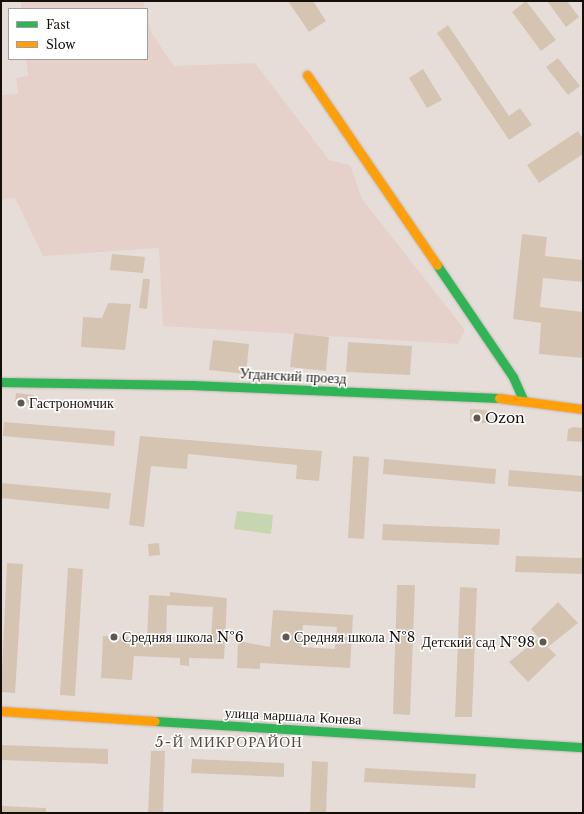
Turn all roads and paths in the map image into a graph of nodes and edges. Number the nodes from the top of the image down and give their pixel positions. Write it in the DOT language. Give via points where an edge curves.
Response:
graph roads {
  1 [pos="307,75"];
  2 [pos="1,382"];
  3 [pos="523,399"];
  4 [pos="583,409"];
  5 [pos="1,711"];
  6 [pos="583,747"];
  1 -- 3 [label="street" via="513,377"];
  2 -- 3 [label="street, Угданский проезд" via="191,385"];
  3 -- 4 [label="street, Угданский проезд"];
  5 -- 6 [label="street, улица маршала Конева"];
}
